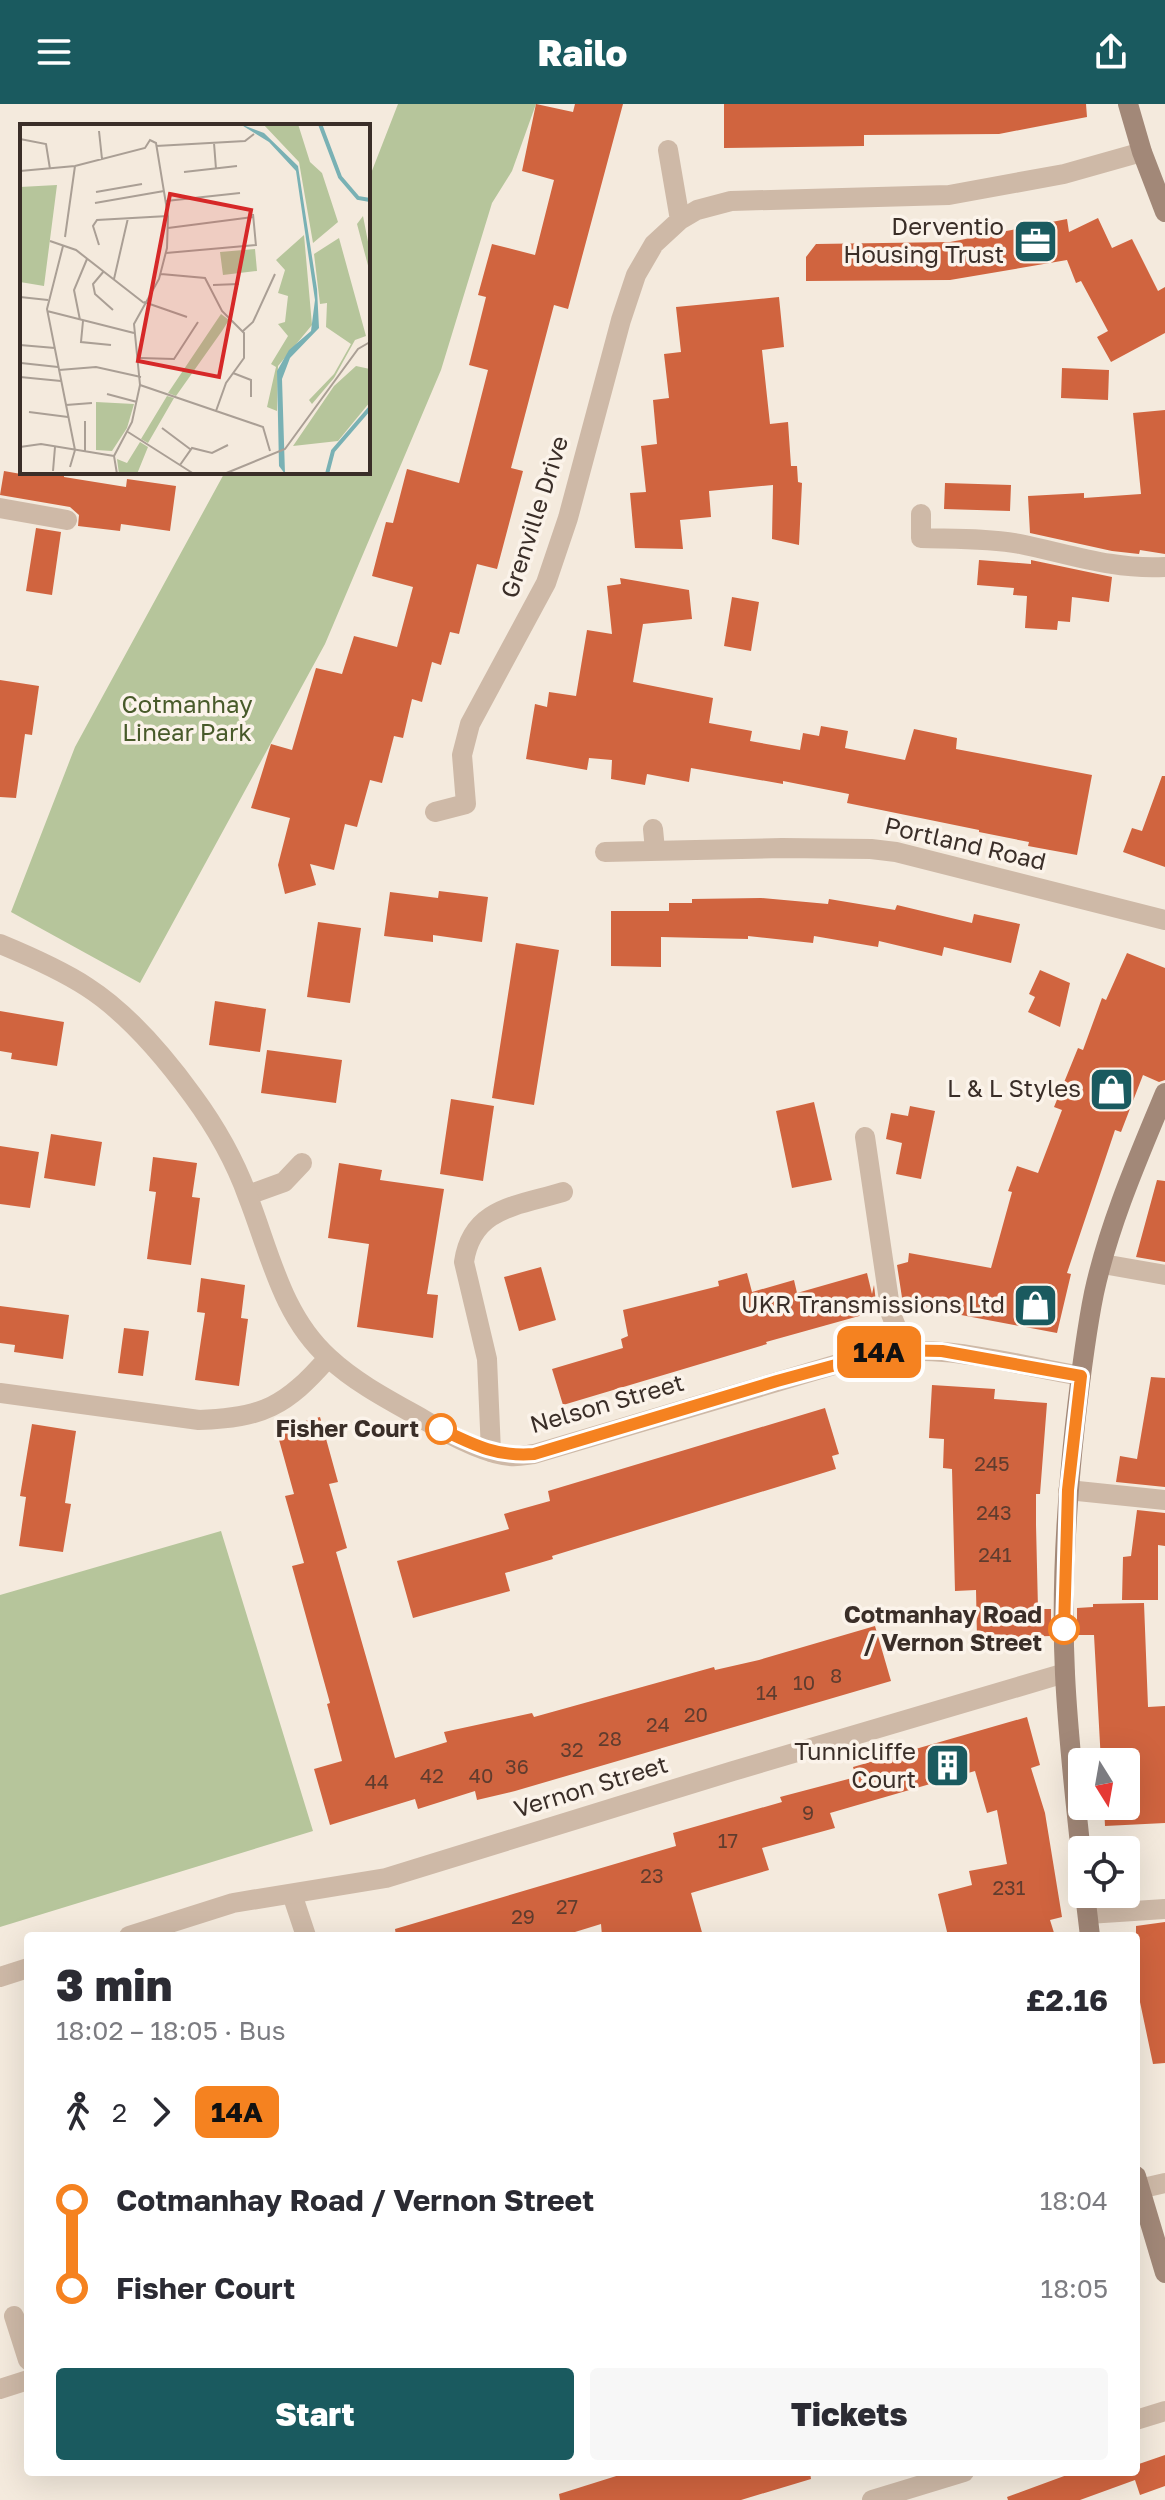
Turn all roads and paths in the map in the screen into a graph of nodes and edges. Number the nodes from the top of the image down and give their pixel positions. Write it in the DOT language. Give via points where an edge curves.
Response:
graph roads {
  1 [pos="1128,104"];
  2 [pos="668,150"];
  3 [pos="1142,152"];
  4 [pos="1162,200"];
  5 [pos="680,220"];
  6 [pos="0,508"];
  7 [pos="921,514"];
  8 [pos="67,520"];
  9 [pos="1165,567"];
  10 [pos="435,812"];
  11 [pos="653,829"];
  12 [pos="655,850"];
  13 [pos="605,852"];
  14 [pos="1165,920"];
  15 [pos="0,944"];
  16 [pos="1165,1093"];
  17 [pos="865,1137"];
  18 [pos="302,1163"];
  19 [pos="563,1192"];
  20 [pos="248,1195"];
  21 [pos="1103,1264"];
  22 [pos="1165,1275"];
  23 [pos="905,1349"];
  24 [pos="328,1358"];
  25 [pos="1081,1376"];
  26 [pos="0,1393"];
  27 [pos="491,1452"];
  28 [pos="1068,1490"];
  29 [pos="1165,1500"];
  30 [pos="1065,1673"];
  31 [pos="1079,1836"];
  32 [pos="292,1894"];
  33 [pos="1140,1907"];
  34 [pos="1086,1908"];
  35 [pos="1165,1909"];
  36 [pos="142,1932"];
  37 [pos="305,1932"];
  38 [pos="1090,1932"];
  39 [pos="24,1969"];
  40 [pos="0,1977"];
  41 [pos="1140,2182"];
  42 [pos="1165,2183"];
  43 [pos="1140,2189"];
  44 [pos="1165,2273"];
  45 [pos="14,2316"];
  46 [pos="24,2347"];
  47 [pos="24,2381"];
  48 [pos="0,2389"];
  49 [pos="1165,2411"];
  50 [pos="1140,2419"];
  51 [pos="951,2476"];
  52 [pos="872,2500"];
  1 -- 3 [label="street"];
  2 -- 5 [label="street"];
  3 -- 4 [label="street"];
  3 -- 5 [label="street, Grenville Drive" via="975,192 890,199 739,200 697,210"];
  5 -- 10 [label="street, Grenville Drive" via="654,244 636,275 546,583 470,724 462,755 466,804"];
  6 -- 8 [label="street"];
  7 -- 9 [label="street" via="921,538 1017,543 1103,564"];
  11 -- 12 [label="street"];
  12 -- 13 [label="street, Portland Road"];
  12 -- 14 [label="street, Portland Road" via="896,852"];
  15 -- 20 [label="street, Nelson Street" via="87,986 131,1023 194,1096"];
  16 -- 21 [label="street"];
  17 -- 23 [label="street" via="891,1314"];
  18 -- 20 [label="street" via="284,1182"];
  19 -- 27 [label="street" via="496,1212 471,1235 466,1248 466,1273 487,1359"];
  20 -- 24 [label="street, Nelson Street" via="284,1295"];
  21 -- 22 [label="street"];
  21 -- 25 [label="street"];
  23 -- 25 [label="street, Nelson Street"];
  23 -- 27 [label="street, Nelson Street" via="868,1355 534,1454"];
  24 -- 26 [label="street" via="272,1408 227,1419 199,1420"];
  24 -- 27 [label="street, Nelson Street" via="386,1399"];
  25 -- 28 [label="street"];
  28 -- 29 [label="street"];
  28 -- 30 [label="street"];
  30 -- 31 [label="street"];
  30 -- 32 [label="street, Vernon Street" via="386,1878"];
  32 -- 36 [label="street, Vernon Street" via="233,1903"];
  32 -- 37 [label="street"];
  33 -- 35 [label="street"];
  34 -- 38 [label="street"];
  39 -- 40 [label="street"];
  41 -- 42 [label="street"];
  43 -- 44 [label="street"];
  45 -- 46 [label="street"];
  47 -- 48 [label="street"];
  49 -- 50 [label="street"];
  51 -- 52 [label="street"];
}
